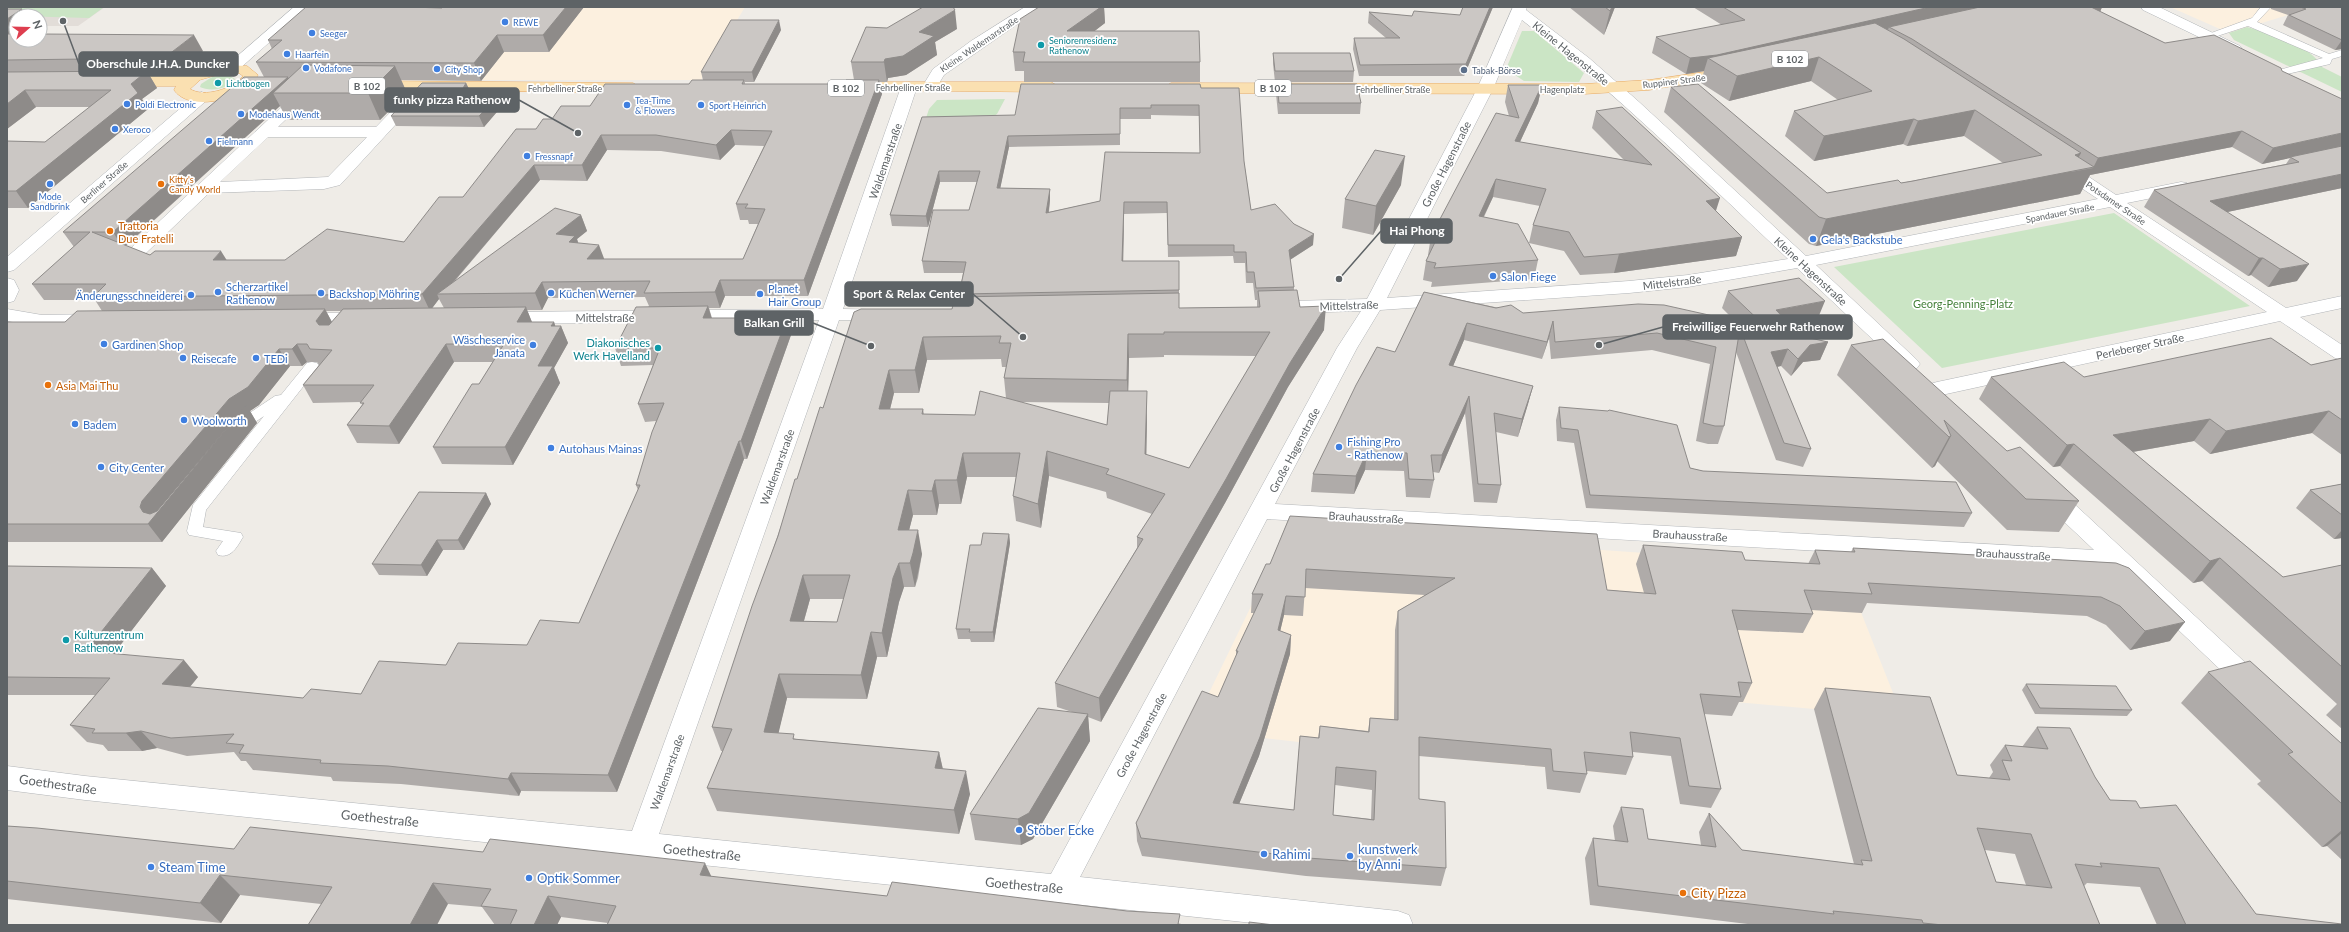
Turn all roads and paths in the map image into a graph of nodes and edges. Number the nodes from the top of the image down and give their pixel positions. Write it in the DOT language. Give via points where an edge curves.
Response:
graph roads {
  1 [pos="302,7"];
  2 [pos="1035,7"];
  3 [pos="2148,7"];
  4 [pos="2266,7"];
  5 [pos="1520,9"];
  6 [pos="2248,22"];
  7 [pos="2208,36"];
  8 [pos="2342,53"];
  9 [pos="2249,56"];
  10 [pos="2328,57"];
  11 [pos="2270,65"];
  12 [pos="232,68"];
  13 [pos="1747,69"];
  14 [pos="2283,72"];
  15 [pos="110,81"];
  16 [pos="188,81"];
  17 [pos="2303,82"];
  18 [pos="244,85"];
  19 [pos="260,85"];
  20 [pos="291,85"];
  21 [pos="317,85"];
  22 [pos="360,86"];
  23 [pos="422,87"];
  24 [pos="909,87"];
  25 [pos="930,87"];
  26 [pos="1068,87"];
  27 [pos="650,88"];
  28 [pos="834,88"];
  29 [pos="1154,88"];
  30 [pos="1614,88"];
  31 [pos="1485,89"];
  32 [pos="202,97"];
  33 [pos="265,132"];
  34 [pos="381,132"];
  35 [pos="2051,160"];
  36 [pos="2198,184"];
  37 [pos="204,188"];
  38 [pos="2114,202"];
  39 [pos="139,250"];
  40 [pos="1801,262"];
  41 [pos="7,266"];
  42 [pos="7,284"];
  43 [pos="7,297"];
  44 [pos="2342,302"];
  45 [pos="1374,305"];
  46 [pos="1278,307"];
  47 [pos="902,314"];
  48 [pos="7,315"];
  49 [pos="831,315"];
  50 [pos="2284,315"];
  51 [pos="483,318"];
  52 [pos="285,319"];
  53 [pos="380,319"];
  54 [pos="112,320"];
  55 [pos="2342,354"];
  56 [pos="312,366"];
  57 [pos="1937,388"];
  58 [pos="294,389"];
  59 [pos="1954,405"];
  60 [pos="232,439"];
  61 [pos="2033,480"];
  62 [pos="1261,511"];
  63 [pos="224,551"];
  64 [pos="2118,560"];
  65 [pos="2268,700"];
  66 [pos="7,778"];
  67 [pos="641,845"];
  68 [pos="1059,888"];
  69 [pos="1398,925"];
  1 -- 12 [label="street"];
  2 -- 25 [label="street, Kleine Waldemarstraße" via="976,44 938,72"];
  3 -- 7 [label="street"];
  4 -- 6 [label="lane" via="2255,20"];
  5 -- 30 [label="street, Kleine Hagenstraße"];
  5 -- 31 [label="street, Große Hagenstraße"];
  6 -- 7 [label="lane"];
  6 -- 10 [label="lane"];
  7 -- 9 [label="street"];
  8 -- 10 [label="lane"];
  10 -- 14 [label="lane" via="2326,62"];
  11 -- 14 [label="street"];
  12 -- 16 [label="main road" via="213,71"];
  12 -- 18 [label="main road" via="242,69 251,75"];
  13 -- 30 [label="main road, Ruppiner Straße / B 102" via="1713,76"];
  14 -- 17 [label="street"];
  15 -- 16 [label="main road"];
  16 -- 32 [label="main road" via="182,90 185,94"];
  18 -- 19 [label="main road"];
  18 -- 32 [label="main road" via="225,93"];
  20 -- 21 [label="main road"];
  21 -- 33 [label="street"];
  22 -- 23 [label="main road, Fehrbelliner Straße / B 102"];
  23 -- 27 [label="main road, Fehrbelliner Straße / B 102"];
  23 -- 34 [label="street"];
  24 -- 25 [label="main road, Fehrbelliner Straße / B 102"];
  24 -- 28 [label="main road, Fehrbelliner Straße / B 102"];
  24 -- 49 [label="street, Waldemarstraße"];
  25 -- 26 [label="main road, Fehrbelliner Straße / B 102"];
  29 -- 31 [label="main road, Fehrbelliner Straße / B 102"];
  30 -- 31 [label="main road, Hagenplatz / B 102"];
  30 -- 40 [label="street, Kleine Hagenstraße"];
  31 -- 45 [label="street, Große Hagenstraße"];
  32 -- 41 [label="street, Berliner Straße"];
  33 -- 34 [label="street"];
  33 -- 37 [label="street"];
  34 -- 37 [label="street" via="334,181 324,184"];
  35 -- 38 [label="street, Potsdamer Straße"];
  36 -- 38 [label="street, Spandauer Straße"];
  37 -- 39 [label="street"];
  38 -- 40 [label="street, Spandauer Straße"];
  38 -- 50 [label="street, Potsdamer Straße"];
  40 -- 45 [label="street, Mittelstraße" via="1688,281 1629,287"];
  40 -- 57 [label="street, Kleine Hagenstraße"];
  42 -- 43 [label="street" via="10,290"];
  44 -- 50 [label="street, Perleberger Straße"];
  45 -- 46 [label="street, Mittelstraße"];
  45 -- 62 [label="street, Große Hagenstraße" via="1347,348"];
  47 -- 49 [label="street, Mittelstraße"];
  48 -- 54 [label="street" via="42,320"];
  49 -- 51 [label="street, Mittelstraße"];
  49 -- 67 [label="street, Waldemarstraße"];
  50 -- 55 [label="street, Potsdamer Straße"];
  50 -- 57 [label="street, Perleberger Straße"];
  52 -- 53 [label="street" via="344,325"];
  56 -- 58 [label="lane"];
  57 -- 59 [label="street, Kleine Hagenstraße"];
  58 -- 60 [label="lane" via="247,421"];
  58 -- 63 [label="lane" via="198,509 195,531 235,537"];
  61 -- 64 [label="street"];
  62 -- 64 [label="street, Brauhausstraße"];
  62 -- 68 [label="street, Große Hagenstraße"];
  64 -- 65 [label="street"];
  66 -- 67 [label="street, Goethestraße"];
  67 -- 68 [label="street, Goethestraße"];
  68 -- 69 [label="street, Goethestraße"];
}
